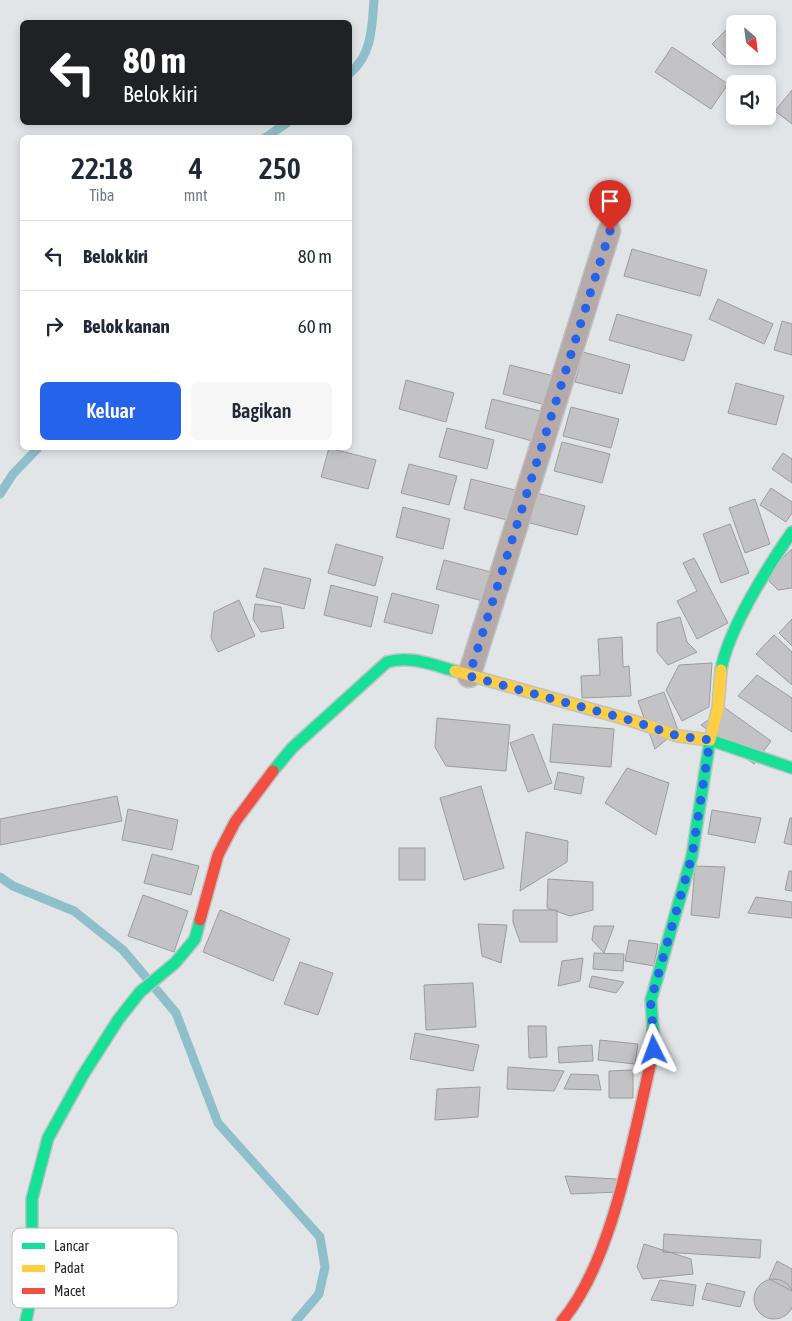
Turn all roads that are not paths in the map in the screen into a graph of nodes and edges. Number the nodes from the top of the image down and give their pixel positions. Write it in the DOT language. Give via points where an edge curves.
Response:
graph roads {
  1 [pos="610,231"];
  2 [pos="792,532"];
  3 [pos="469,676"];
  4 [pos="710,740"];
  5 [pos="792,768"];
  6 [pos="32,1228"];
  7 [pos="29,1308"];
  8 [pos="26,1321"];
  9 [pos="562,1321"];
  1 -- 3 [label="street"];
  2 -- 4 [label="street" via="733,633 721,668 718,708"];
  3 -- 4 [label="street" via="678,736"];
  3 -- 6 [label="street" via="415,660 396,658 387,662 292,748 235,822 218,855 195,939 174,963 140,992 118,1020 48,1138 32,1199"];
  4 -- 5 [label="street"];
  4 -- 9 [label="street" via="692,856 651,1000 650,1013 656,1038 618,1198 592,1274 575,1306"];
  7 -- 8 [label="street"];
}
